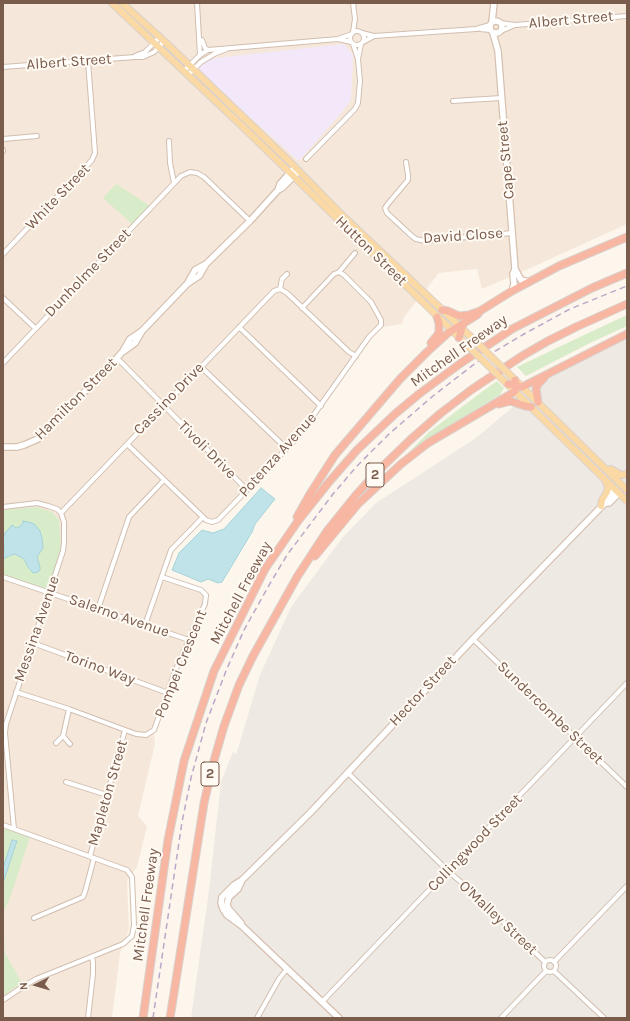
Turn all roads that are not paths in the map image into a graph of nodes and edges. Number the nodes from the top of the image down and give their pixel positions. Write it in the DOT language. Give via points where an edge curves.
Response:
graph roads {
  1 [pos="112,3"];
  2 [pos="122,3"];
  3 [pos="197,3"];
  4 [pos="353,3"];
  5 [pos="494,6"];
  6 [pos="627,16"];
  7 [pos="355,19"];
  8 [pos="501,23"];
  9 [pos="515,25"];
  10 [pos="491,28"];
  11 [pos="199,31"];
  12 [pos="361,32"];
  13 [pos="500,32"];
  14 [pos="352,33"];
  15 [pos="374,36"];
  16 [pos="162,39"];
  17 [pos="338,39"];
  18 [pos="352,43"];
  19 [pos="362,43"];
  20 [pos="157,45"];
  21 [pos="234,47"];
  22 [pos="208,50"];
  23 [pos="498,51"];
  24 [pos="200,55"];
  25 [pos="358,59"];
  26 [pos="88,60"];
  27 [pos="3,67"];
  28 [pos="191,67"];
  29 [pos="186,73"];
  30 [pos="501,98"];
  31 [pos="453,101"];
  32 [pos="37,136"];
  33 [pos="3,139"];
  34 [pos="168,141"];
  35 [pos="306,159"];
  36 [pos="406,162"];
  37 [pos="297,169"];
  38 [pos="292,175"];
  39 [pos="174,184"];
  40 [pos="250,221"];
  41 [pos="512,233"];
  42 [pos="627,237"];
  43 [pos="355,253"];
  44 [pos="3,254"];
  45 [pos="515,269"];
  46 [pos="339,272"];
  47 [pos="627,273"];
  48 [pos="287,274"];
  49 [pos="529,282"];
  50 [pos="280,289"];
  51 [pos="512,291"];
  52 [pos="3,298"];
  53 [pos="627,304"];
  54 [pos="302,308"];
  55 [pos="442,310"];
  56 [pos="480,311"];
  57 [pos="437,316"];
  58 [pos="239,327"];
  59 [pos="36,328"];
  60 [pos="462,330"];
  61 [pos="452,331"];
  62 [pos="627,334"];
  63 [pos="427,352"];
  64 [pos="356,356"];
  65 [pos="117,358"];
  66 [pos="3,363"];
  67 [pos="200,366"];
  68 [pos="548,373"];
  69 [pos="508,384"];
  70 [pos="518,388"];
  71 [pos="535,404"];
  72 [pos="163,405"];
  73 [pos="493,405"];
  74 [pos="321,406"];
  75 [pos="127,444"];
  76 [pos="3,447"];
  77 [pos="286,449"];
  78 [pos="601,464"];
  79 [pos="627,475"];
  80 [pos="164,480"];
  81 [pos="605,480"];
  82 [pos="625,486"];
  83 [pos="247,490"];
  84 [pos="617,491"];
  85 [pos="627,501"];
  86 [pos="603,505"];
  87 [pos="3,507"];
  88 [pos="61,513"];
  89 [pos="203,517"];
  90 [pos="283,543"];
  91 [pos="162,576"];
  92 [pos="297,577"];
  93 [pos="3,578"];
  94 [pos="49,593"];
  95 [pos="98,609"];
  96 [pos="145,625"];
  97 [pos="473,639"];
  98 [pos="189,640"];
  99 [pos="33,643"];
  100 [pos="627,683"];
  101 [pos="16,692"];
  102 [pos="168,693"];
  103 [pos="69,710"];
  104 [pos="125,730"];
  105 [pos="63,736"];
  106 [pos="575,738"];
  107 [pos="56,743"];
  108 [pos="70,744"];
  109 [pos="4,748"];
  110 [pos="347,772"];
  111 [pos="66,782"];
  112 [pos="627,787"];
  113 [pos="107,795"];
  114 [pos="3,825"];
  115 [pos="14,829"];
  116 [pos="92,857"];
  117 [pos="448,871"];
  118 [pos="627,886"];
  119 [pos="34,918"];
  120 [pos="92,957"];
  121 [pos="545,962"];
  122 [pos="554,962"];
  123 [pos="287,969"];
  124 [pos="546,971"];
  125 [pos="554,971"];
  126 [pos="148,975"];
  127 [pos="3,1000"];
  128 [pos="322,1002"];
  129 [pos="88,1018"];
  130 [pos="139,1018"];
  131 [pos="143,1018"];
  132 [pos="170,1018"];
  133 [pos="257,1018"];
  134 [pos="339,1018"];
  135 [pos="501,1018"];
  136 [pos="604,1018"];
  1 -- 20 [label="main road, Hutton Street"];
  2 -- 16 [label="main road, Hutton Street"];
  3 -- 11 [label="street"];
  4 -- 7 [label="street"];
  5 -- 8 [label="street, Cape Street"];
  5 -- 10 [label="street, Cape Street"];
  6 -- 9 [label="street, Albert Street"];
  7 -- 12 [label="street"];
  7 -- 14 [label="street"];
  8 -- 9 [label="street, Albert Street"];
  8 -- 10 [label="street" via="496,20"];
  8 -- 13 [label="street, Cape Street"];
  9 -- 13 [label="street, Albert Street"];
  10 -- 13 [label="street"];
  10 -- 15 [label="street"];
  10 -- 23 [label="street, Cape Street"];
  11 -- 22 [label="street" via="202,43"];
  11 -- 24 [label="street"];
  12 -- 14 [label="street"];
  12 -- 15 [label="street"];
  12 -- 19 [label="street" via="364,37"];
  13 -- 23 [label="street, Cape Street"];
  14 -- 17 [label="street"];
  14 -- 18 [label="street"];
  15 -- 19 [label="street"];
  16 -- 20 [label="street, Albert Street"];
  16 -- 28 [label="main road, Hutton Street"];
  17 -- 18 [label="street"];
  17 -- 21 [label="street"];
  18 -- 19 [label="street"];
  18 -- 25 [label="street"];
  19 -- 25 [label="street"];
  20 -- 26 [label="street, Albert Street" via="143,58 135,56"];
  20 -- 29 [label="main road, Hutton Street"];
  21 -- 22 [label="street"];
  21 -- 28 [label="street" via="216,53"];
  22 -- 24 [label="street"];
  23 -- 30 [label="street, Cape Street"];
  24 -- 28 [label="street"];
  25 -- 35 [label="street" via="360,94 357,106"];
  26 -- 27 [label="street, Albert Street"];
  26 -- 44 [label="street, White Street" via="95,153 92,160"];
  28 -- 29 [label="street"];
  28 -- 37 [label="main road, Hutton Street"];
  29 -- 38 [label="main road, Hutton Street"];
  30 -- 31 [label="street"];
  30 -- 41 [label="street, Cape Street"];
  32 -- 33 [label="street"];
  34 -- 39 [label="street"];
  36 -- 41 [label="street, David Close" via="408,180 386,208 412,237 425,241"];
  37 -- 38 [label="street, Hamilton Street"];
  37 -- 55 [label="main road, Hutton Street"];
  38 -- 40 [label="street, Hamilton Street"];
  38 -- 57 [label="main road, Hutton Street"];
  39 -- 40 [label="street, Dunholme Street" via="181,176 190,172 197,173"];
  39 -- 59 [label="street, Dunholme Street"];
  40 -- 65 [label="street, Hamilton Street" via="206,264 199,276 187,284 142,331 135,343"];
  41 -- 45 [label="street, Cape Street"];
  42 -- 49 [label="highway" via="559,266"];
  43 -- 46 [label="street"];
  45 -- 49 [label="street" via="522,280"];
  45 -- 51 [label="street, Cape Street"];
  46 -- 54 [label="street" via="334,274"];
  46 -- 64 [label="street, Potenza Avenue" via="371,302 381,320 380,325"];
  47 -- 90 [label="highway, Mitchell Freeway / 2" via="512,329 419,394 395,414 328,482"];
  48 -- 50 [label="street, Cassino Drive" via="282,279"];
  49 -- 51 [label="highway"];
  50 -- 54 [label="street"];
  50 -- 58 [label="street, Cassino Drive" via="274,291"];
  51 -- 56 [label="highway"];
  52 -- 59 [label="street"];
  53 -- 92 [label="highway, 2" via="529,352 441,413 356,495"];
  54 -- 64 [label="street"];
  55 -- 56 [label="highway" via="464,317"];
  55 -- 60 [label="main road, Hutton Street"];
  56 -- 60 [label="highway"];
  57 -- 61 [label="main road, Hutton Street"];
  57 -- 63 [label="highway" via="439,333"];
  58 -- 67 [label="street, Cassino Drive"];
  58 -- 74 [label="street"];
  59 -- 66 [label="street, Dunholme Street"];
  60 -- 61 [label="highway"];
  60 -- 69 [label="main road, Hutton Street, bridge" via="466,344"];
  60 -- 70 [label="main road, Hutton Street, bridge" via="509,374"];
  61 -- 63 [label="highway"];
  62 -- 68 [label="highway"];
  63 -- 90 [label="highway" via="400,379 335,455"];
  64 -- 74 [label="street, Potenza Avenue"];
  65 -- 72 [label="street, Tivoli Drive"];
  65 -- 76 [label="street, Hamilton Street" via="38,439 17,447"];
  67 -- 72 [label="street, Cassino Drive"];
  67 -- 77 [label="street"];
  68 -- 70 [label="highway"];
  68 -- 71 [label="highway" via="536,388"];
  69 -- 70 [label="highway"];
  70 -- 71 [label="main road, Hutton Street"];
  70 -- 73 [label="highway"];
  71 -- 73 [label="highway" via="525,406 510,401"];
  71 -- 78 [label="main road, Hutton Street"];
  71 -- 81 [label="main road, Hutton Street"];
  72 -- 75 [label="street, Cassino Drive"];
  72 -- 83 [label="street, Tivoli Drive"];
  73 -- 92 [label="highway" via="428,443 400,464 358,504"];
  74 -- 77 [label="street, Potenza Avenue"];
  75 -- 80 [label="street"];
  75 -- 88 [label="street, Cassino Drive"];
  77 -- 83 [label="street, Potenza Avenue"];
  78 -- 79 [label="main road" via="616,473"];
  78 -- 82 [label="main road, Hutton Street"];
  79 -- 82 [label="main road, Hector Street"];
  80 -- 89 [label="street"];
  80 -- 95 [label="street" via="129,517"];
  81 -- 84 [label="main road, Hutton Street"];
  81 -- 86 [label="main road" via="608,487 602,500"];
  82 -- 84 [label="main road, Hector Street"];
  83 -- 89 [label="street, Potenza Avenue" via="218,520 212,522"];
  84 -- 85 [label="main road, Hutton Street"];
  84 -- 86 [label="street, Hector Street" via="609,503"];
  86 -- 97 [label="street, Hector Street"];
  87 -- 88 [label="street" via="36,503"];
  88 -- 94 [label="street, Messina Avenue" via="64,522 64,542"];
  89 -- 91 [label="street" via="172,550"];
  90 -- 126 [label="highway, Mitchell Freeway / 2" via="265,569 214,671 184,761 168,840"];
  91 -- 96 [label="street"];
  91 -- 98 [label="street, Pompei Crescent" via="201,590 206,595 205,604"];
  92 -- 132 [label="highway, 2" via="253,656 220,738 204,803"];
  93 -- 94 [label="street, Salerno Avenue"];
  94 -- 95 [label="street, Salerno Avenue"];
  94 -- 99 [label="street, Messina Avenue"];
  95 -- 96 [label="street, Salerno Avenue"];
  96 -- 98 [label="street, Salerno Avenue"];
  97 -- 106 [label="street, Sundercombe Street"];
  97 -- 110 [label="street, Hector Street"];
  98 -- 102 [label="street, Pompei Crescent"];
  99 -- 101 [label="street, Messina Avenue"];
  99 -- 102 [label="street, Torino Way"];
  100 -- 106 [label="street, Collingwood Street"];
  101 -- 103 [label="street, Pompei Crescent"];
  101 -- 109 [label="street, Messina Avenue" via="6,724"];
  102 -- 104 [label="street, Pompei Crescent" via="154,730 146,735"];
  103 -- 104 [label="street, Pompei Crescent"];
  103 -- 105 [label="street"];
  104 -- 113 [label="street, Mapleton Street"];
  105 -- 107 [label="street"];
  105 -- 108 [label="street"];
  106 -- 112 [label="street, Sundercombe Street"];
  106 -- 117 [label="street, Collingwood Street"];
  109 -- 115 [label="street, Messina Avenue"];
  110 -- 117 [label="street, O'Malley Street"];
  110 -- 123 [label="street, Hector Street" via="310,813 222,898 223,909 227,915"];
  111 -- 113 [label="street"];
  113 -- 116 [label="street, Mapleton Street"];
  114 -- 115 [label="street"];
  115 -- 116 [label="street"];
  116 -- 119 [label="street, Mapleton Street" via="83,897"];
  116 -- 120 [label="street" via="130,873 133,932 123,944"];
  117 -- 121 [label="street, O'Malley Street"];
  117 -- 128 [label="street, Collingwood Street"];
  118 -- 122 [label="street"];
  120 -- 127 [label="street" via="36,979"];
  120 -- 129 [label="street" via="93,974"];
  121 -- 122 [label="street"];
  121 -- 124 [label="street"];
  122 -- 125 [label="street"];
  123 -- 128 [label="street"];
  123 -- 133 [label="street"];
  124 -- 125 [label="street"];
  124 -- 135 [label="street"];
  125 -- 136 [label="street"];
  126 -- 130 [label="highway"];
  126 -- 131 [label="highway, Mitchell Freeway / 2"];
  128 -- 134 [label="street"];
}
